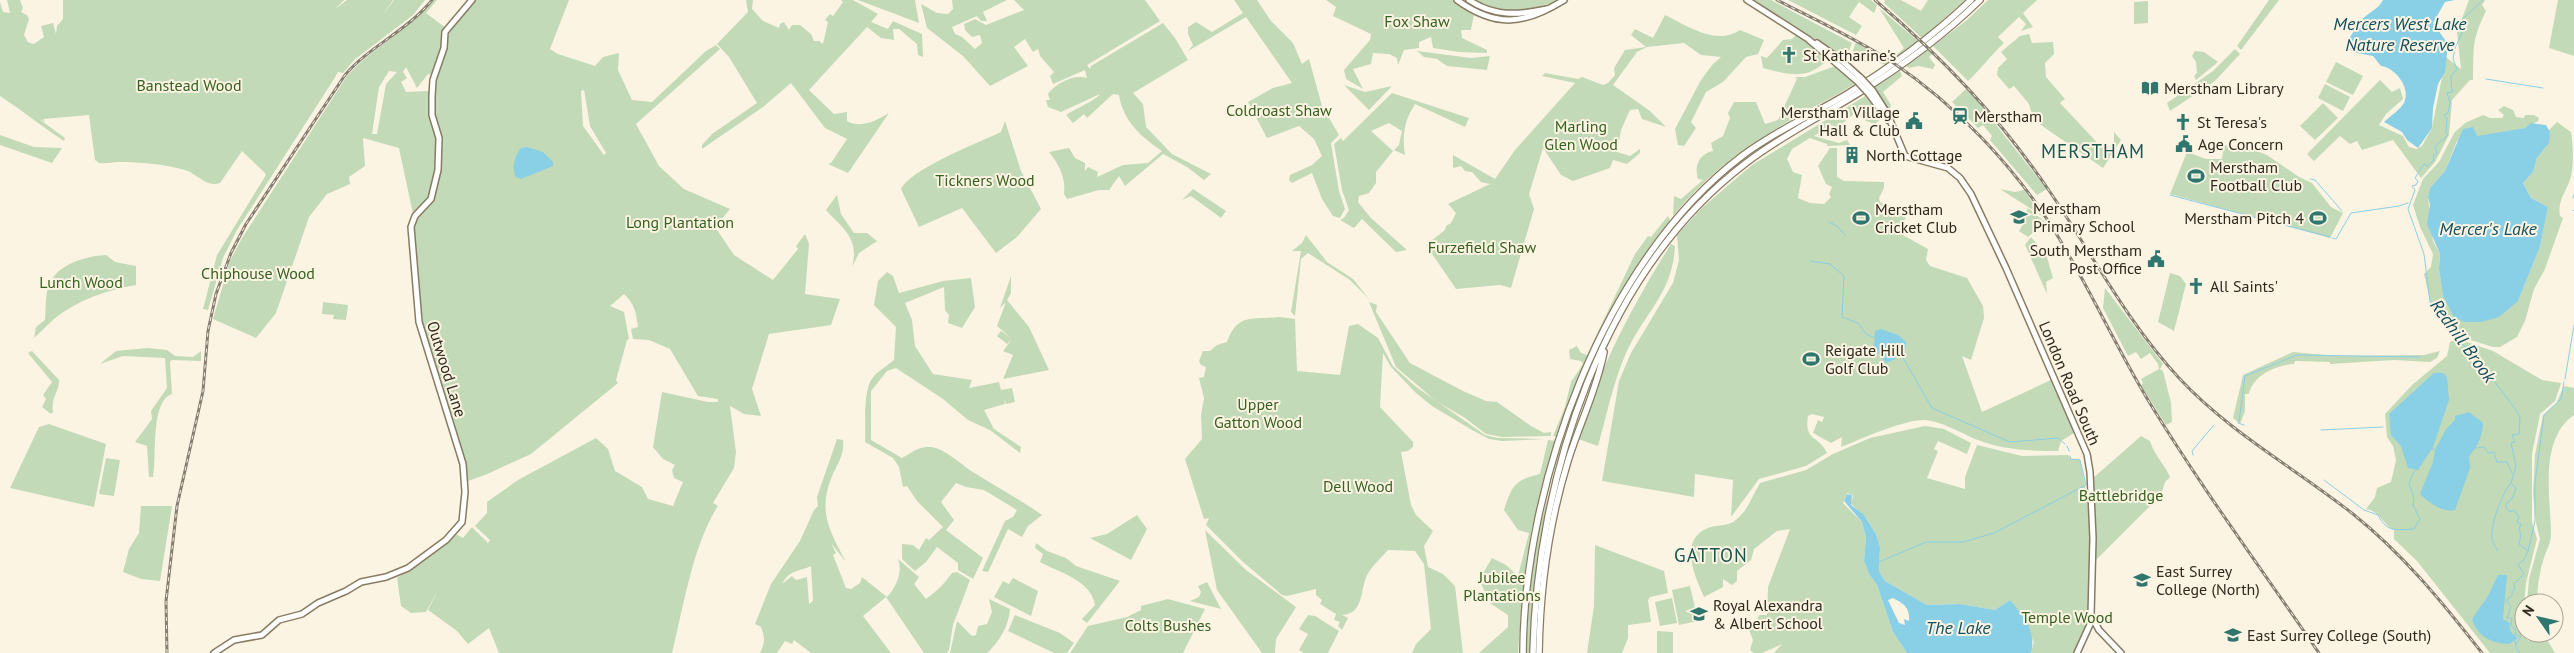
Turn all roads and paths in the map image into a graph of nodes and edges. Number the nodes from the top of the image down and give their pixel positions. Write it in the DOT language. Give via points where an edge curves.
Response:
graph roads {
  1 [pos="472,0"];
  2 [pos="1457,0"];
  3 [pos="1469,0"];
  4 [pos="1564,0"];
  5 [pos="1747,0"];
  6 [pos="1971,0"];
  7 [pos="1980,0"];
  8 [pos="1550,9"];
  9 [pos="1605,345"];
  10 [pos="2092,620"];
  11 [pos="214,653"];
  12 [pos="1523,653"];
  13 [pos="1533,653"];
  14 [pos="1539,653"];
  15 [pos="2078,653"];
  16 [pos="2121,653"];
  1 -- 11 [label="main road, Outwood Lane" via="445,32 432,96 432,116 439,146 438,170 431,199 415,216 411,227 419,322 464,470 463,519 439,546 408,568 361,582 302,614 279,620 262,635 234,640"];
  2 -- 8 [label="main road" via="1480,14 1504,20 1532,17"];
  3 -- 8 [label="main road" via="1482,8 1505,14"];
  4 -- 8 [label="main road"];
  5 -- 10 [label="main road, London Road South, bridge" via="1826,48 1884,107 1902,152 1907,157 1944,166 1971,194 2085,448 2090,472 2092,520"];
  6 -- 12 [label="highway" via="1885,69 1773,134 1733,163 1688,205 1650,254 1600,339 1560,442 1532,550"];
  7 -- 9 [label="highway" via="1895,70 1774,143 1716,188 1683,222 1657,256"];
  9 -- 13 [label="highway" via="1576,416 1553,494 1538,579"];
  9 -- 14 [label="highway" via="1602,364 1578,429 1556,505 1542,589"];
  10 -- 15 [label="main road"];
  10 -- 16 [label="main road"];
}
